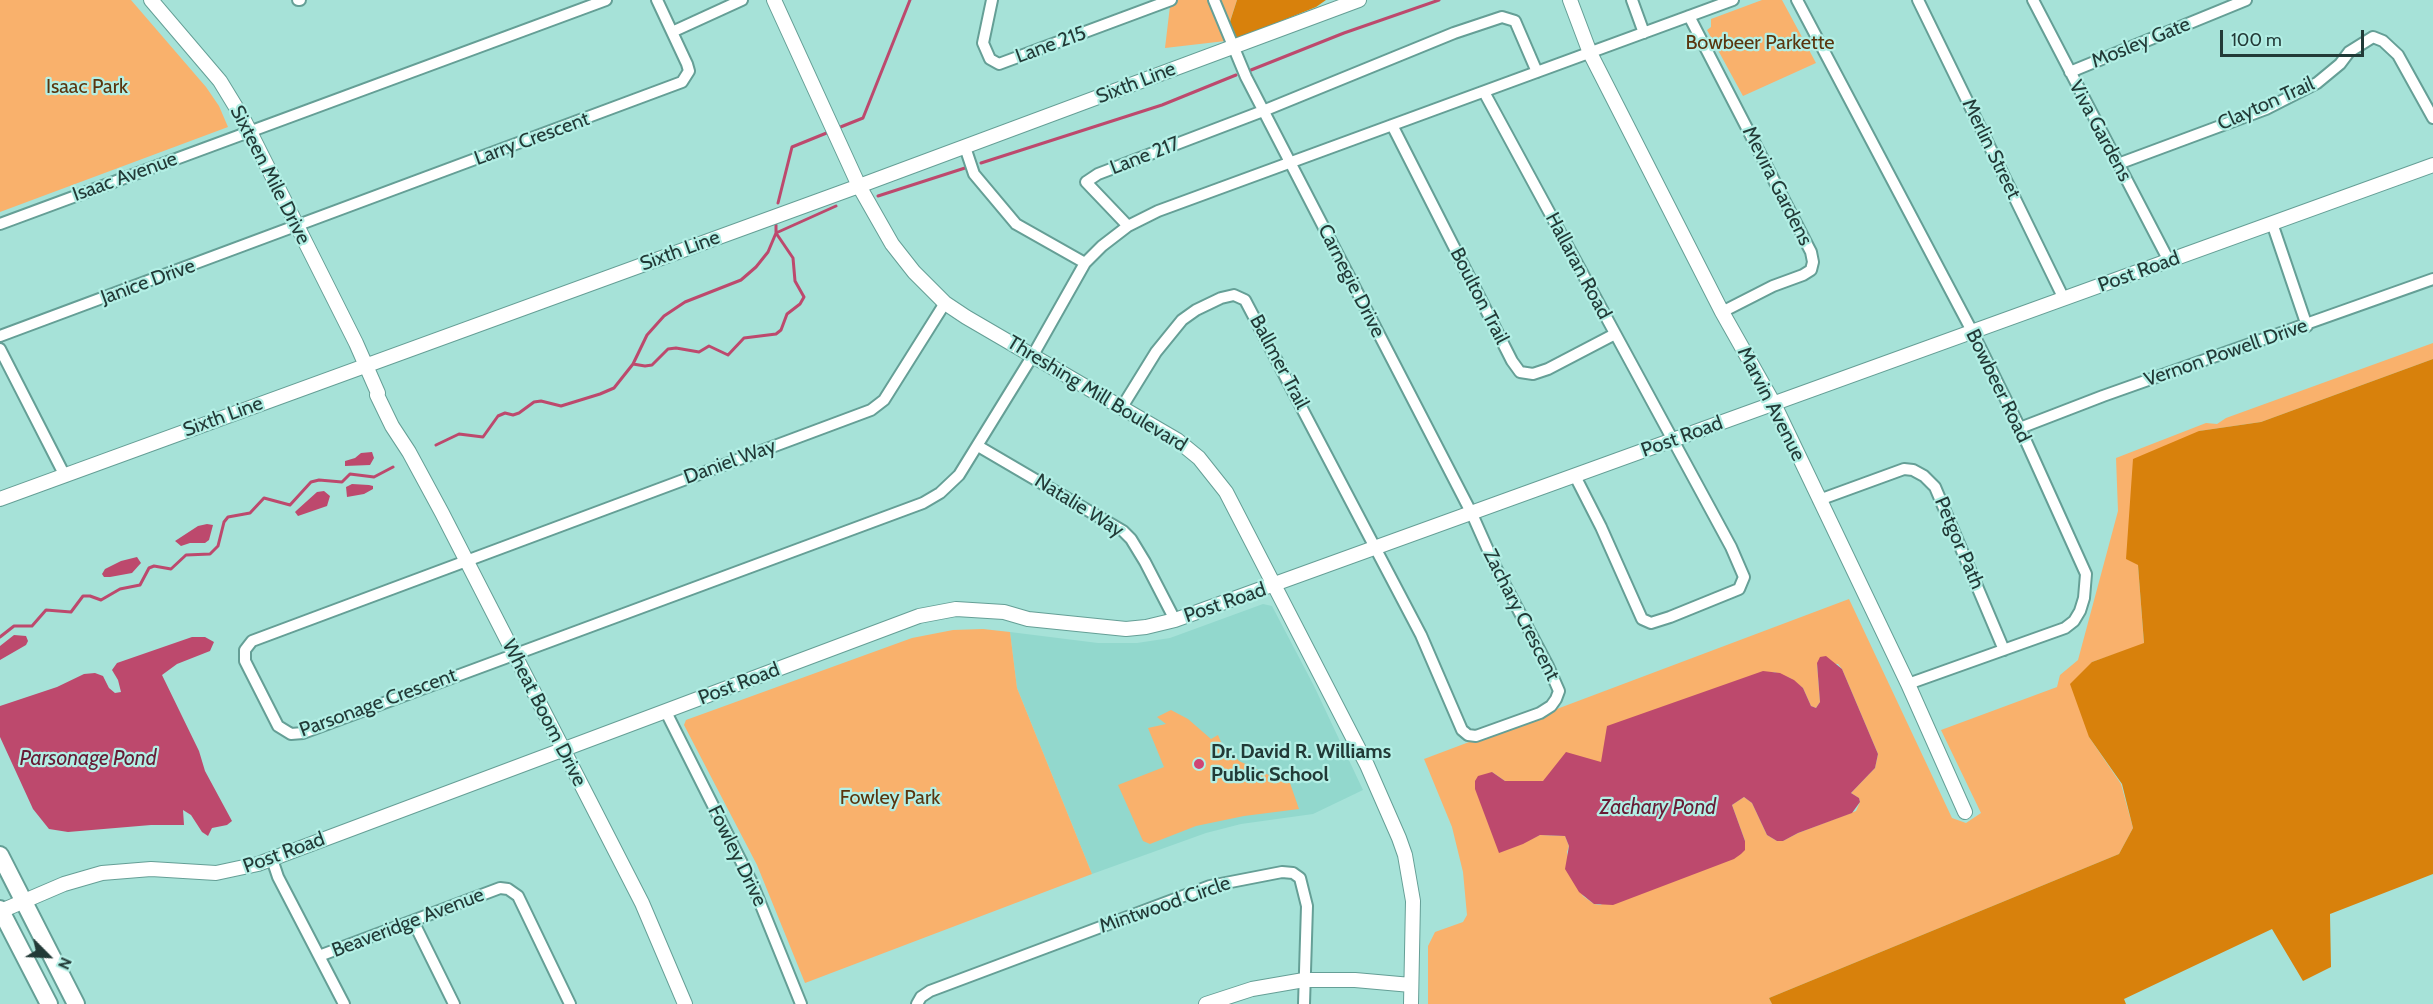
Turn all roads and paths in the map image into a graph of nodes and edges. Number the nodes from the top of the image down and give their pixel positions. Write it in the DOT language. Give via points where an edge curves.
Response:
graph roads {
  1 [pos="151,0"];
  2 [pos="606,0"];
  3 [pos="657,0"];
  4 [pos="742,0"];
  5 [pos="774,0"];
  6 [pos="992,0"];
  7 [pos="1171,0"];
  8 [pos="1214,0"];
  9 [pos="1359,0"];
  10 [pos="1570,0"];
  11 [pos="1632,0"];
  12 [pos="1733,0"];
  13 [pos="1797,0"];
  14 [pos="1918,0"];
  15 [pos="2032,0"];
  16 [pos="2246,0"];
  17 [pos="1689,16"];
  18 [pos="672,32"];
  19 [pos="1644,33"];
  20 [pos="1232,47"];
  21 [pos="1590,53"];
  22 [pos="1537,72"];
  23 [pos="2070,72"];
  24 [pos="1484,92"];
  25 [pos="1263,111"];
  26 [pos="2433,118"];
  27 [pos="1392,125"];
  28 [pos="250,132"];
  29 [pos="965,147"];
  30 [pos="1290,163"];
  31 [pos="2118,164"];
  32 [pos="2433,165"];
  33 [pos="860,186"];
  34 [pos="2272,223"];
  35 [pos="0,224"];
  36 [pos="1128,226"];
  37 [pos="296,227"];
  38 [pos="2169,261"];
  39 [pos="1085,263"];
  40 [pos="2433,279"];
  41 [pos="2064,299"];
  42 [pos="945,303"];
  43 [pos="1722,312"];
  44 [pos="2307,326"];
  45 [pos="1972,333"];
  46 [pos="1615,334"];
  47 [pos="0,336"];
  48 [pos="0,349"];
  49 [pos="1033,355"];
  50 [pos="366,366"];
  51 [pos="1774,404"];
  52 [pos="1122,407"];
  53 [pos="2020,428"];
  54 [pos="1672,441"];
  55 [pos="978,446"];
  56 [pos="65,476"];
  57 [pos="1575,476"];
  58 [pos="0,499"];
  59 [pos="1820,500"];
  60 [pos="1472,514"];
  61 [pos="1376,549"];
  62 [pos="466,560"];
  63 [pos="1275,586"];
  64 [pos="1175,620"];
  65 [pos="2004,650"];
  66 [pos="513,653"];
  67 [pos="1908,684"];
  68 [pos="666,712"];
  69 [pos="562,750"];
  70 [pos="1965,812"];
  71 [pos="0,855"];
  72 [pos="272,859"];
  73 [pos="25,902"];
  74 [pos="0,911"];
  75 [pos="413,921"];
  76 [pos="319,957"];
  77 [pos="1304,980"];
  78 [pos="1411,985"];
  79 [pos="49,1004"];
  80 [pos="76,1004"];
  81 [pos="344,1004"];
  82 [pos="454,1004"];
  83 [pos="570,1004"];
  84 [pos="685,1004"];
  85 [pos="801,1004"];
  86 [pos="917,1004"];
  87 [pos="1206,1004"];
  88 [pos="1304,1004"];
  89 [pos="1411,1004"];
  1 -- 28 [label="street, Sixteen Mile Drive" via="220,81"];
  2 -- 28 [label="street"];
  3 -- 18 [label="street, Larry Crescent"];
  4 -- 18 [label="street"];
  5 -- 33 [label="street, Threshing Mill Boulevard"];
  6 -- 7 [label="street, Lane 215" via="983,43 990,59 999,64"];
  8 -- 20 [label="street, Carnegie Drive"];
  9 -- 20 [label="street, Sixth Line"];
  10 -- 21 [label="street, Marvin Avenue"];
  11 -- 19 [label="street"];
  12 -- 17 [label="street"];
  13 -- 45 [label="street, Bowbeer Road"];
  14 -- 41 [label="street, Merlin Street"];
  15 -- 23 [label="street, Viva Gardens"];
  16 -- 23 [label="street, Mosley Gate"];
  17 -- 19 [label="street"];
  17 -- 43 [label="street, Mevira Gardens" via="1814,262 1803,275"];
  18 -- 37 [label="street, Larry Crescent" via="689,71 682,82"];
  19 -- 21 [label="street"];
  20 -- 25 [label="street, Carnegie Drive"];
  20 -- 29 [label="street, Sixth Line"];
  21 -- 22 [label="street"];
  21 -- 43 [label="street, Marvin Avenue"];
  22 -- 24 [label="street"];
  22 -- 25 [label="street" via="1515,21 1502,17"];
  23 -- 31 [label="street, Viva Gardens"];
  24 -- 27 [label="street"];
  24 -- 46 [label="street, Hallaran Road"];
  25 -- 30 [label="street, Carnegie Drive"];
  25 -- 36 [label="street, Lane 217" via="1086,182"];
  26 -- 31 [label="street, Clayton Trail" via="2398,56 2373,37 2349,52 2317,83 2276,103"];
  27 -- 30 [label="street"];
  27 -- 46 [label="street, Boulton Trail" via="1520,372 1533,374 1548,369"];
  28 -- 35 [label="street, Isaac Avenue"];
  28 -- 37 [label="street, Sixteen Mile Drive"];
  29 -- 33 [label="street, Sixth Line"];
  29 -- 39 [label="street" via="974,174 1016,224"];
  30 -- 36 [label="street"];
  30 -- 60 [label="street, Carnegie Drive"];
  31 -- 38 [label="street, Viva Gardens"];
  32 -- 34 [label="street, Post Road"];
  33 -- 42 [label="street, Threshing Mill Boulevard" via="892,244"];
  33 -- 50 [label="street, Sixth Line"];
  34 -- 38 [label="street, Post Road"];
  34 -- 44 [label="street"];
  36 -- 39 [label="street"];
  37 -- 47 [label="street, Janice Drive"];
  37 -- 50 [label="street, Sixteen Mile Drive"];
  38 -- 41 [label="street, Post Road"];
  39 -- 49 [label="street"];
  40 -- 44 [label="street, Vernon Powell Drive"];
  41 -- 45 [label="street, Post Road"];
  42 -- 49 [label="street, Threshing Mill Boulevard"];
  42 -- 62 [label="street, Daniel Way" via="884,400 871,411"];
  43 -- 51 [label="street, Marvin Avenue"];
  44 -- 53 [label="street, Vernon Powell Drive"];
  45 -- 51 [label="street, Post Road"];
  45 -- 53 [label="street, Bowbeer Road"];
  46 -- 54 [label="street, Hallaran Road"];
  48 -- 56 [label="street"];
  49 -- 52 [label="street, Threshing Mill Boulevard"];
  49 -- 55 [label="street"];
  50 -- 56 [label="street, Sixth Line"];
  50 -- 62 [label="street, Wheat Boom Drive" via="394,427"];
  51 -- 54 [label="street, Post Road"];
  51 -- 59 [label="street, Marvin Avenue"];
  52 -- 61 [label="street, Ballmer Trail" via="1156,352 1182,320 1221,298 1234,295 1245,300"];
  52 -- 63 [label="street, Threshing Mill Boulevard" via="1177,440 1205,464 1226,492"];
  53 -- 65 [label="street, Bowbeer Road" via="2086,574 2086,584 2074,621 2065,628"];
  54 -- 57 [label="street, Post Road"];
  54 -- 57 [label="street, Hallaran Road" via="1744,577 1739,589 1670,617 1651,623 1642,619"];
  55 -- 64 [label="street, Natalie Way" via="1123,531 1145,562"];
  55 -- 66 [label="street" via="951,484 923,503"];
  56 -- 58 [label="street, Sixth Line"];
  57 -- 60 [label="street, Post Road"];
  59 -- 65 [label="street, Petgor Path" via="1904,469 1924,477 1935,487"];
  59 -- 67 [label="street, Marvin Avenue"];
  60 -- 61 [label="street, Post Road"];
  60 -- 61 [label="street, Zachary Crescent" via="1559,691 1551,706 1503,727 1476,736 1462,730 1421,635"];
  61 -- 63 [label="street, Post Road"];
  62 -- 66 [label="street, Wheat Boom Drive"];
  62 -- 66 [label="street, Parsonage Crescent" via="257,638 245,650 246,665 278,726 291,734"];
  63 -- 64 [label="street, Post Road"];
  63 -- 78 [label="street, Threshing Mill Boulevard" via="1367,765 1399,838 1413,901"];
  64 -- 68 [label="street, Post Road" via="1126,629 956,609 909,619"];
  65 -- 67 [label="street, Bowbeer Road"];
  66 -- 69 [label="street, Wheat Boom Drive"];
  67 -- 70 [label="street, Marvin Avenue"];
  68 -- 69 [label="street, Post Road"];
  68 -- 85 [label="street, Fowley Drive" via="752,883"];
  69 -- 72 [label="street, Post Road"];
  69 -- 84 [label="street, Wheat Boom Drive" via="642,903"];
  71 -- 73 [label="main road"];
  72 -- 73 [label="street, Post Road" via="216,873 151,869 102,873 64,884"];
  72 -- 76 [label="street"];
  73 -- 74 [label="street, Post Road"];
  73 -- 80 [label="main road"];
  74 -- 79 [label="main road"];
  75 -- 76 [label="street, Beaveridge Avenue"];
  75 -- 82 [label="street"];
  75 -- 83 [label="street, Beaveridge Avenue" via="500,888 513,891"];
  76 -- 81 [label="street"];
  77 -- 78 [label="street"];
  77 -- 86 [label="street, Mintwood Circle" via="1307,921 1303,883 1293,873 1282,872 1210,886 945,985 927,993"];
  77 -- 87 [label="street" via="1252,989"];
  77 -- 88 [label="street, Mintwood Circle"];
  78 -- 89 [label="street, Threshing Mill Boulevard"];
}
